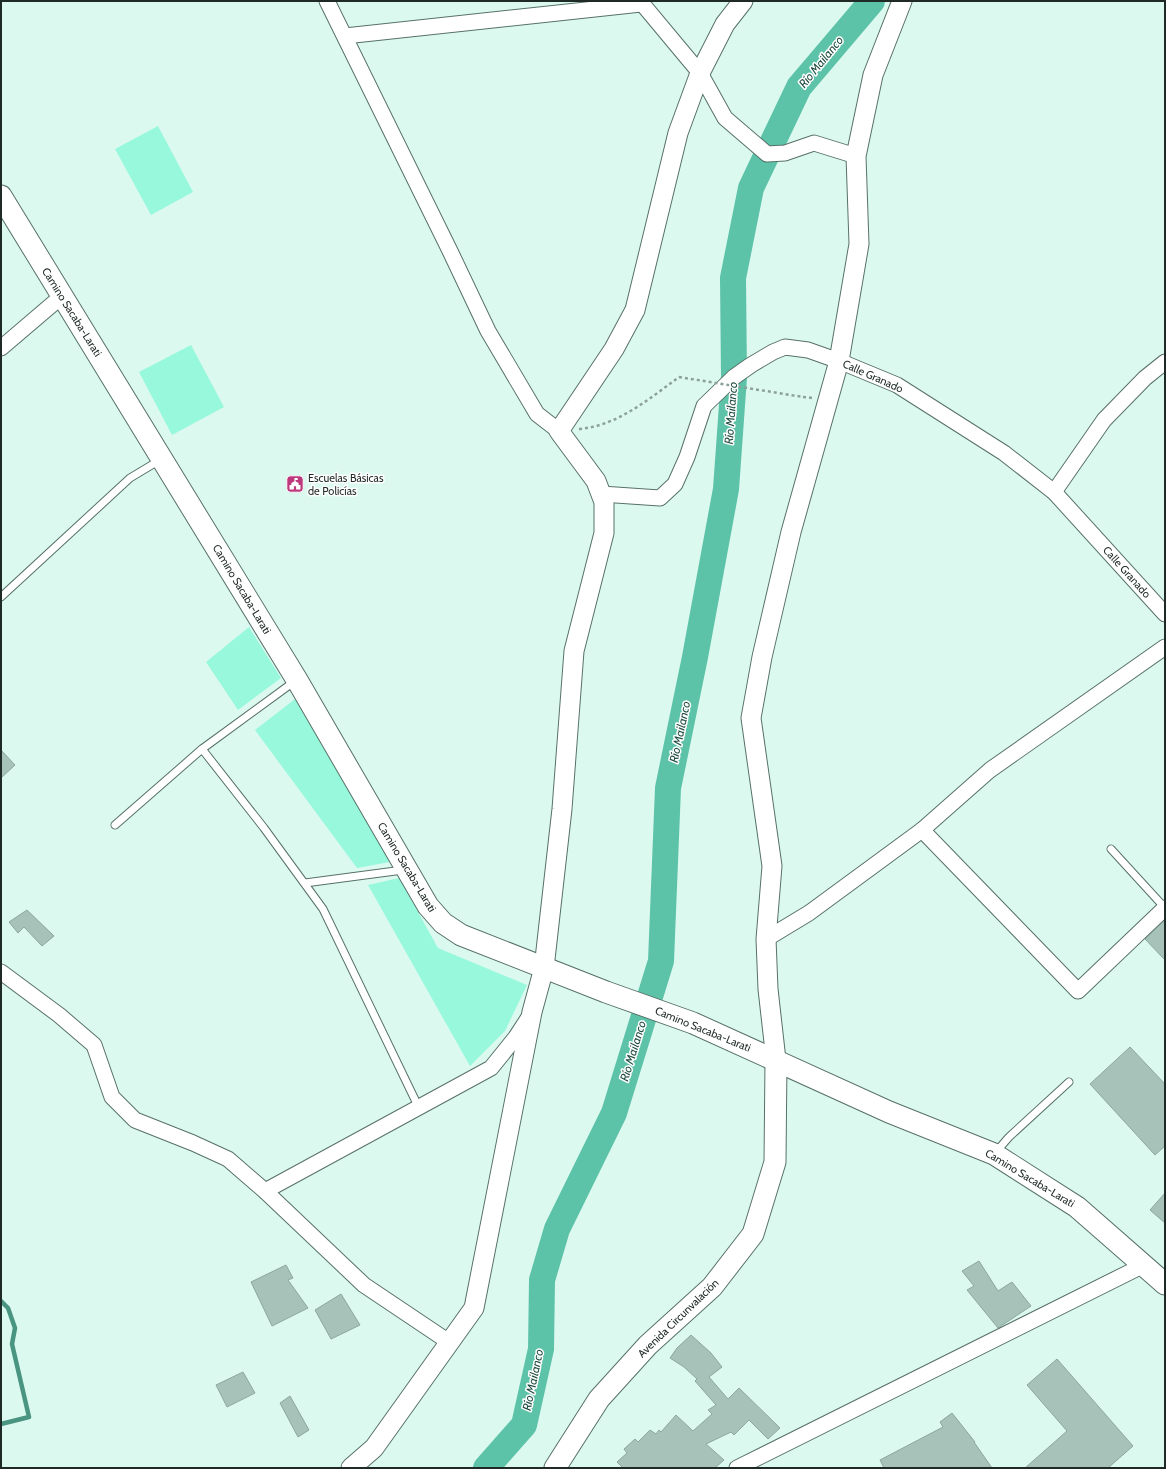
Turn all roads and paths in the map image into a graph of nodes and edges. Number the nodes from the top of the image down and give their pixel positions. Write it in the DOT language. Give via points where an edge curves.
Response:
graph roads {
  1 [pos="327,1"];
  2 [pos="743,1"];
  3 [pos="902,1"];
  4 [pos="640,2"];
  5 [pos="345,36"];
  6 [pos="700,73"];
  7 [pos="856,156"];
  8 [pos="1,196"];
  9 [pos="62,296"];
  10 [pos="1,348"];
  11 [pos="839,361"];
  12 [pos="1165,362"];
  13 [pos="802,396"];
  14 [pos="559,431"];
  15 [pos="162,459"];
  16 [pos="1054,492"];
  17 [pos="601,494"];
  18 [pos="1,597"];
  19 [pos="1165,614"];
  20 [pos="1165,647"];
  21 [pos="297,680"];
  22 [pos="202,749"];
  23 [pos="115,826"];
  24 [pos="922,830"];
  25 [pos="1112,849"];
  26 [pos="407,870"];
  27 [pos="305,883"];
  28 [pos="1165,908"];
  29 [pos="766,939"];
  30 [pos="544,968"];
  31 [pos="1,972"];
  32 [pos="532,1012"];
  33 [pos="776,1060"];
  34 [pos="1069,1082"];
  35 [pos="419,1108"];
  36 [pos="994,1154"];
  37 [pos="265,1191"];
  38 [pos="1144,1265"];
  39 [pos="1165,1284"];
  40 [pos="449,1342"];
  41 [pos="351,1468"];
  42 [pos="555,1468"];
  43 [pos="737,1468"];
  1 -- 5 [label="street"];
  2 -- 6 [label="street" via="725,24"];
  3 -- 7 [label="street" via="873,75"];
  4 -- 5 [label="street"];
  4 -- 6 [label="street"];
  5 -- 14 [label="street" via="488,331 537,414"];
  6 -- 7 [label="street" via="725,118 767,154 785,153 814,144"];
  6 -- 14 [label="street" via="678,133 635,310 614,349"];
  7 -- 11 [label="street" via="859,244"];
  8 -- 9 [label="main road, Camino Sacaba-Larati"];
  9 -- 10 [label="street"];
  9 -- 15 [label="main road, Camino Sacaba-Larati"];
  11 -- 16 [label="street, Calle Granado" via="897,386 1004,453"];
  11 -- 17 [label="street, Calle Granado" via="808,350 785,347 751,365 734,377 704,406 675,484 660,498"];
  11 -- 29 [label="street" via="791,532 751,718 772,866"];
  12 -- 16 [label="street" via="1145,378 1104,420"];
  13 -- 14 [label="path, bridge" via="679,378 631,412 591,428"];
  14 -- 17 [label="street" via="596,481"];
  15 -- 18 [label="lane" via="130,478"];
  15 -- 21 [label="main road, Camino Sacaba-Larati"];
  16 -- 19 [label="street, Calle Granado"];
  17 -- 30 [label="street" via="604,502 604,533 574,651 562,809"];
  20 -- 24 [label="street" via="990,770"];
  21 -- 22 [label="lane"];
  21 -- 26 [label="main road, Camino Sacaba-Larati"];
  22 -- 23 [label="lane"];
  22 -- 27 [label="lane"];
  24 -- 28 [label="street" via="1078,991"];
  24 -- 29 [label="street" via="809,913"];
  25 -- 28 [label="lane"];
  26 -- 27 [label="lane"];
  26 -- 30 [label="main road, Camino Sacaba-Larati" via="428,906 443,923 461,936"];
  27 -- 35 [label="lane" via="323,909"];
  29 -- 33 [label="street" via="768,989"];
  30 -- 32 [label="street"];
  30 -- 33 [label="main road, Camino Sacaba-Larati" via="693,1022"];
  31 -- 37 [label="street" via="60,1015 94,1045 112,1097 135,1120 228,1159"];
  32 -- 35 [label="street" via="491,1068"];
  32 -- 40 [label="street" via="474,1308"];
  33 -- 36 [label="main road, Camino Sacaba-Larati" via="889,1112"];
  33 -- 42 [label="main road, Avenida Circunvalación" via="775,1162 753,1234 712,1287 648,1345 600,1399"];
  34 -- 36 [label="lane"];
  35 -- 37 [label="street"];
  36 -- 38 [label="main road, Camino Sacaba-Larati" via="1078,1207"];
  37 -- 40 [label="street" via="364,1285"];
  38 -- 39 [label="main road, Camino Sacaba-Larati"];
  38 -- 43 [label="street"];
  40 -- 41 [label="street" via="374,1448"];
}
